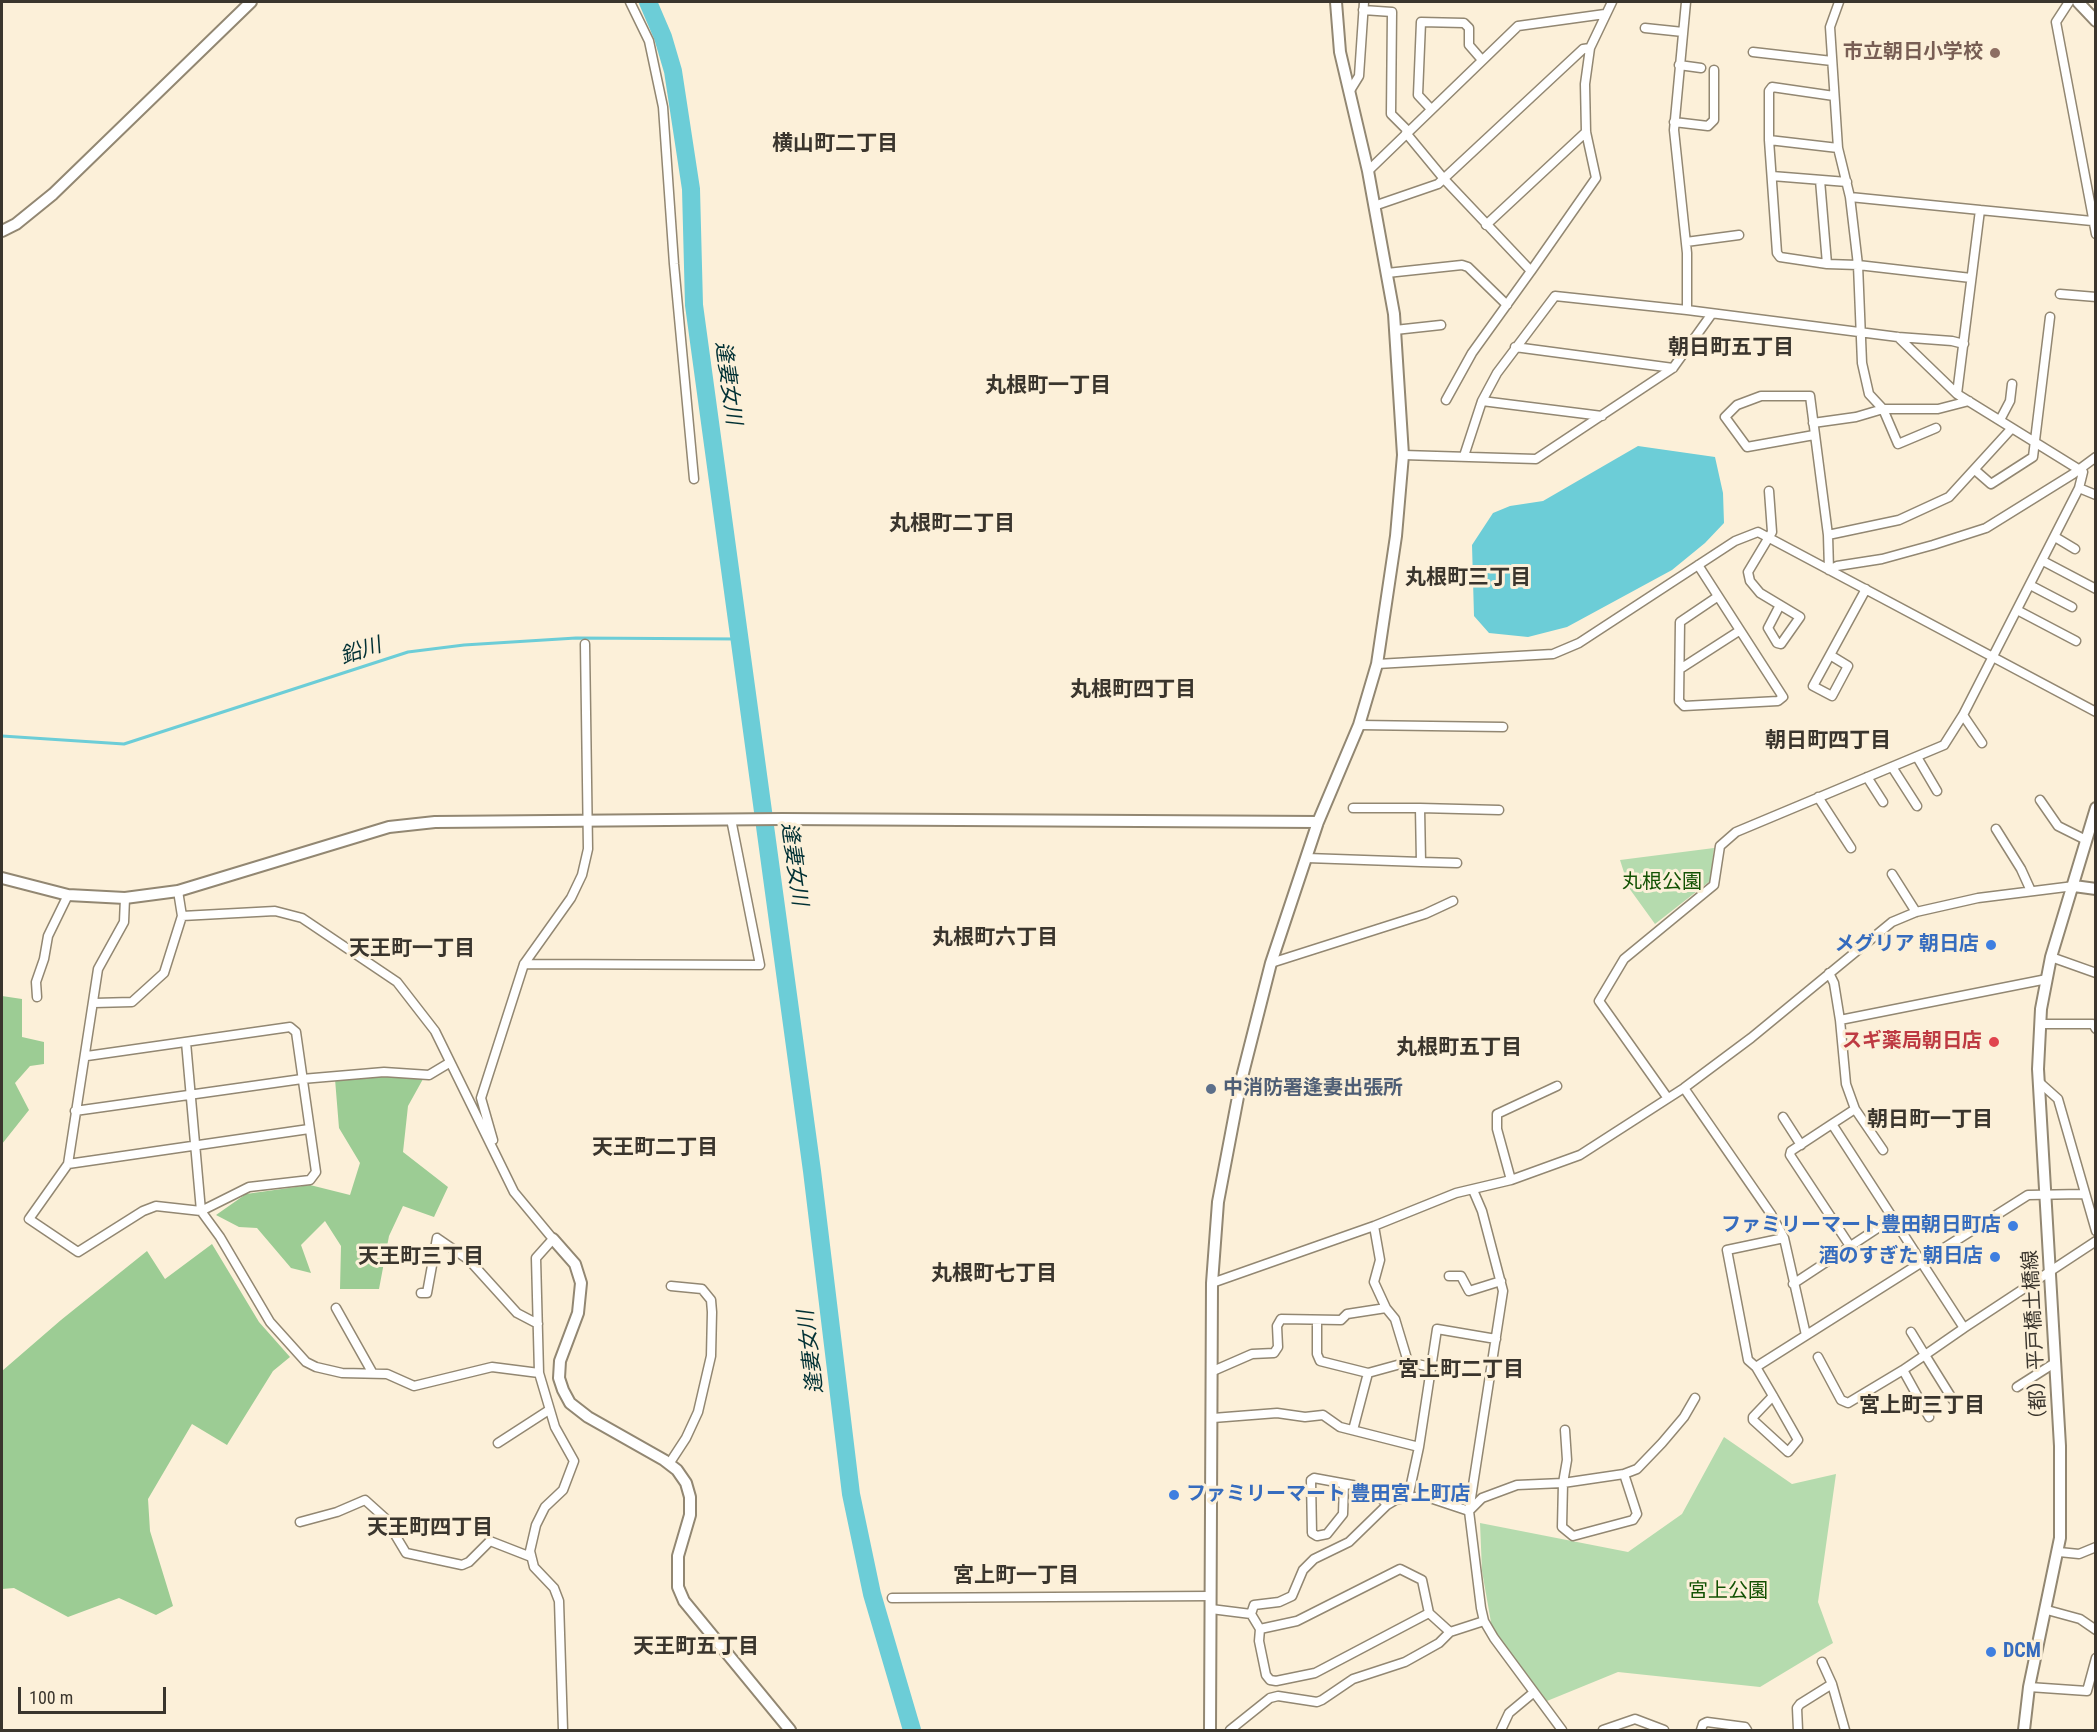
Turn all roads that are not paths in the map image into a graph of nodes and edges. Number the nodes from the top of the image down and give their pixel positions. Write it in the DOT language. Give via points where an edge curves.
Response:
graph roads {
  1 [pos="251,2"];
  2 [pos="630,2"];
  3 [pos="1336,2"];
  4 [pos="1612,2"];
  5 [pos="1686,2"];
  6 [pos="1839,2"];
  7 [pos="2069,2"];
  8 [pos="2078,2"];
  9 [pos="1364,6"];
  10 [pos="1605,14"];
  11 [pos="2096,21"];
  12 [pos="1645,28"];
  13 [pos="1683,32"];
  14 [pos="1590,48"];
  15 [pos="1753,52"];
  16 [pos="1482,60"];
  17 [pos="1832,61"];
  18 [pos="1679,65"];
  19 [pos="1701,68"];
  20 [pos="1714,70"];
  21 [pos="1351,89"];
  22 [pos="1834,96"];
  23 [pos="1431,109"];
  24 [pos="1674,122"];
  25 [pos="1407,132"];
  26 [pos="1586,132"];
  27 [pos="1769,140"];
  28 [pos="1838,148"];
  29 [pos="1368,171"];
  30 [pos="1772,176"];
  31 [pos="1443,179"];
  32 [pos="1820,180"];
  33 [pos="1846,182"];
  34 [pos="1850,197"];
  35 [pos="1374,206"];
  36 [pos="1980,210"];
  37 [pos="2092,220"];
  38 [pos="1486,225"];
  39 [pos="2,231"];
  40 [pos="2096,234"];
  41 [pos="1739,235"];
  42 [pos="1686,242"];
  43 [pos="1827,264"];
  44 [pos="1858,265"];
  45 [pos="1532,271"];
  46 [pos="1388,273"];
  47 [pos="1971,278"];
  48 [pos="2060,294"];
  49 [pos="2096,297"];
  50 [pos="1507,305"];
  51 [pos="1687,310"];
  52 [pos="1711,315"];
  53 [pos="2050,317"];
  54 [pos="1441,325"];
  55 [pos="1395,330"];
  56 [pos="1859,332"];
  57 [pos="1898,337"];
  58 [pos="1964,344"];
  59 [pos="1515,347"];
  60 [pos="1673,368"];
  61 [pos="2012,384"];
  62 [pos="1957,394"];
  63 [pos="1446,399"];
  64 [pos="1482,401"];
  65 [pos="1969,401"];
  66 [pos="1883,409"];
  67 [pos="1602,416"];
  68 [pos="2000,420"];
  69 [pos="1813,423"];
  70 [pos="1936,428"];
  71 [pos="2012,428"];
  72 [pos="1814,435"];
  73 [pos="2036,444"];
  74 [pos="1403,455"];
  75 [pos="1464,456"];
  76 [pos="2096,457"];
  77 [pos="1975,470"];
  78 [pos="2076,470"];
  79 [pos="694,479"];
  80 [pos="2079,488"];
  81 [pos="1769,490"];
  82 [pos="2096,495"];
  83 [pos="1828,535"];
  84 [pos="1768,537"];
  85 [pos="2055,537"];
  86 [pos="2075,549"];
  87 [pos="2043,561"];
  88 [pos="1698,565"];
  89 [pos="1829,570"];
  90 [pos="2030,585"];
  91 [pos="1866,589"];
  92 [pos="2096,589"];
  93 [pos="1717,597"];
  94 [pos="1780,605"];
  95 [pos="2072,607"];
  96 [pos="2017,610"];
  97 [pos="1739,631"];
  98 [pos="2076,641"];
  99 [pos="585,644"];
  100 [pos="1830,656"];
  101 [pos="1993,657"];
  102 [pos="1377,664"];
  103 [pos="1680,669"];
  104 [pos="2096,712"];
  105 [pos="1963,715"];
  106 [pos="1359,725"];
  107 [pos="1503,727"];
  108 [pos="1982,743"];
  109 [pos="1917,757"];
  110 [pos="1892,767"];
  111 [pos="1867,777"];
  112 [pos="1937,791"];
  113 [pos="1818,796"];
  114 [pos="2040,800"];
  115 [pos="1883,802"];
  116 [pos="1917,806"];
  117 [pos="1353,808"];
  118 [pos="1420,808"];
  119 [pos="2096,808"];
  120 [pos="1498,810"];
  121 [pos="590,820"];
  122 [pos="736,820"];
  123 [pos="1318,822"];
  124 [pos="1996,829"];
  125 [pos="2086,840"];
  126 [pos="1851,848"];
  127 [pos="1307,858"];
  128 [pos="1421,862"];
  129 [pos="1457,863"];
  130 [pos="1892,874"];
  131 [pos="2,878"];
  132 [pos="2074,886"];
  133 [pos="2096,889"];
  134 [pos="178,891"];
  135 [pos="2031,891"];
  136 [pos="68,896"];
  137 [pos="125,898"];
  138 [pos="1453,901"];
  139 [pos="1916,912"];
  140 [pos="182,916"];
  141 [pos="2051,957"];
  142 [pos="1271,963"];
  143 [pos="524,964"];
  144 [pos="1828,973"];
  145 [pos="2096,973"];
  146 [pos="2047,979"];
  147 [pos="37,997"];
  148 [pos="94,1003"];
  149 [pos="1840,1020"];
  150 [pos="2040,1024"];
  151 [pos="2096,1029"];
  152 [pos="186,1042"];
  153 [pos="87,1056"];
  154 [pos="449,1063"];
  155 [pos="302,1079"];
  156 [pos="2039,1082"];
  157 [pos="1557,1086"];
  158 [pos="1684,1088"];
  159 [pos="190,1094"];
  160 [pos="1667,1097"];
  161 [pos="1855,1109"];
  162 [pos="75,1111"];
  163 [pos="1783,1117"];
  164 [pos="1832,1124"];
  165 [pos="309,1129"];
  166 [pos="1801,1145"];
  167 [pos="197,1146"];
  168 [pos="494,1146"];
  169 [pos="1883,1149"];
  170 [pos="68,1164"];
  171 [pos="1511,1180"];
  172 [pos="1473,1190"];
  173 [pos="2047,1194"];
  174 [pos="2083,1194"];
  175 [pos="201,1211"];
  176 [pos="1893,1218"];
  177 [pos="1374,1226"];
  178 [pos="2096,1231"];
  179 [pos="1784,1238"];
  180 [pos="553,1239"];
  181 [pos="2096,1241"];
  182 [pos="1850,1246"];
  183 [pos="1922,1261"];
  184 [pos="2049,1273"];
  185 [pos="1449,1276"];
  186 [pos="1501,1281"];
  187 [pos="1212,1283"];
  188 [pos="1793,1284"];
  189 [pos="671,1286"];
  190 [pos="421,1293"];
  191 [pos="336,1308"];
  192 [pos="1386,1308"];
  193 [pos="1317,1320"];
  194 [pos="538,1324"];
  195 [pos="1964,1328"];
  196 [pos="1911,1332"];
  197 [pos="1806,1335"];
  198 [pos="1496,1339"];
  199 [pos="1925,1355"];
  200 [pos="1818,1357"];
  201 [pos="1408,1362"];
  202 [pos="2054,1365"];
  203 [pos="1431,1366"];
  204 [pos="1756,1367"];
  205 [pos="1903,1370"];
  206 [pos="1213,1371"];
  207 [pos="372,1372"];
  208 [pos="539,1373"];
  209 [pos="1368,1373"];
  210 [pos="2017,1387"];
  211 [pos="1773,1396"];
  212 [pos="1695,1398"];
  213 [pos="1953,1400"];
  214 [pos="549,1410"];
  215 [pos="1929,1417"];
  216 [pos="1213,1418"];
  217 [pos="1353,1430"];
  218 [pos="1565,1430"];
  219 [pos="498,1443"];
  220 [pos="1419,1447"];
  221 [pos="669,1464"];
  222 [pos="1624,1474"];
  223 [pos="1563,1483"];
  224 [pos="1344,1484"];
  225 [pos="1408,1498"];
  226 [pos="1387,1505"];
  227 [pos="1469,1511"];
  228 [pos="300,1522"];
  229 [pos="2096,1547"];
  230 [pos="2059,1552"];
  231 [pos="531,1557"];
  232 [pos="1211,1596"];
  233 [pos="892,1598"];
  234 [pos="1212,1609"];
  235 [pos="2047,1610"];
  236 [pos="1429,1613"];
  237 [pos="1251,1614"];
  238 [pos="1484,1621"];
  239 [pos="1260,1629"];
  240 [pos="2096,1630"];
  241 [pos="1450,1632"];
  242 [pos="2096,1658"];
  243 [pos="1822,1662"];
  244 [pos="1832,1684"];
  245 [pos="2029,1687"];
  246 [pos="1533,1693"];
  247 [pos="563,1731"];
  248 [pos="790,1731"];
  249 [pos="1210,1731"];
  250 [pos="1230,1731"];
  251 [pos="1501,1731"];
  252 [pos="1562,1731"];
  253 [pos="1603,1731"];
  254 [pos="1664,1731"];
  255 [pos="1701,1731"];
  256 [pos="1747,1731"];
  257 [pos="1798,1731"];
  258 [pos="1845,1731"];
  259 [pos="2024,1731"];
  1 -- 39 [label="street" via="52,194"];
  2 -- 79 [label="street" via="649,40 663,107"];
  3 -- 21 [label="street" via="1340,52"];
  4 -- 10 [label="street"];
  5 -- 13 [label="street"];
  6 -- 17 [label="street" via="1830,27"];
  7 -- 37 [label="street" via="2056,22"];
  8 -- 11 [label="street"];
  9 -- 21 [label="street" via="1359,76"];
  9 -- 25 [label="street" via="1392,12 1391,114"];
  10 -- 14 [label="street"];
  10 -- 16 [label="street" via="1518,26"];
  12 -- 13 [label="street"];
  13 -- 18 [label="street"];
  14 -- 26 [label="street" via="1585,84"];
  14 -- 31 [label="street" via="1583,49"];
  15 -- 17 [label="street"];
  16 -- 23 [label="street"];
  16 -- 23 [label="street" via="1469,45 1469,28 1464,23 1421,22 1418,95"];
  17 -- 22 [label="street"];
  18 -- 19 [label="street"];
  18 -- 24 [label="street"];
  20 -- 24 [label="street" via="1714,120 1710,125"];
  21 -- 29 [label="street"];
  22 -- 27 [label="street" via="1772,87"];
  22 -- 28 [label="street"];
  23 -- 25 [label="street"];
  24 -- 42 [label="street"];
  25 -- 29 [label="street"];
  25 -- 31 [label="street"];
  26 -- 38 [label="street"];
  26 -- 45 [label="street" via="1596,178"];
  27 -- 28 [label="street"];
  27 -- 30 [label="street"];
  28 -- 33 [label="street"];
  29 -- 35 [label="street"];
  30 -- 32 [label="street"];
  30 -- 43 [label="street" via="1777,253 1783,259"];
  31 -- 35 [label="street"];
  31 -- 38 [label="street"];
  32 -- 33 [label="street"];
  32 -- 43 [label="street"];
  33 -- 34 [label="street"];
  34 -- 36 [label="street"];
  34 -- 44 [label="street"];
  35 -- 46 [label="street"];
  36 -- 37 [label="street"];
  36 -- 47 [label="street"];
  37 -- 40 [label="street"];
  38 -- 45 [label="street"];
  41 -- 42 [label="street"];
  42 -- 51 [label="street"];
  43 -- 44 [label="street"];
  44 -- 47 [label="street"];
  44 -- 56 [label="street"];
  45 -- 50 [label="street"];
  46 -- 50 [label="street" via="1462,265"];
  46 -- 55 [label="street"];
  47 -- 58 [label="street"];
  48 -- 49 [label="street"];
  50 -- 63 [label="street" via="1472,353"];
  51 -- 52 [label="street"];
  51 -- 59 [label="street" via="1555,296"];
  52 -- 56 [label="street"];
  52 -- 60 [label="street"];
  53 -- 73 [label="street"];
  54 -- 55 [label="street"];
  55 -- 74 [label="street"];
  56 -- 57 [label="street"];
  56 -- 66 [label="street" via="1869,394"];
  57 -- 58 [label="street"];
  57 -- 62 [label="street"];
  58 -- 62 [label="street"];
  59 -- 60 [label="street"];
  59 -- 64 [label="street"];
  60 -- 67 [label="street"];
  61 -- 68 [label="street" via="2010,401"];
  62 -- 65 [label="street"];
  64 -- 67 [label="street"];
  64 -- 75 [label="street"];
  65 -- 66 [label="street" via="1938,409"];
  65 -- 68 [label="street"];
  66 -- 69 [label="street"];
  66 -- 70 [label="street" via="1898,444"];
  67 -- 75 [label="street" via="1536,459"];
  68 -- 71 [label="street"];
  69 -- 72 [label="street"];
  69 -- 72 [label="street" via="1810,396 1761,396 1737,405 1725,417 1747,447"];
  71 -- 73 [label="street"];
  71 -- 77 [label="street"];
  72 -- 83 [label="street"];
  73 -- 77 [label="street" via="2033,457 1991,484"];
  73 -- 78 [label="street"];
  74 -- 75 [label="street"];
  74 -- 102 [label="street" via="1396,537"];
  76 -- 78 [label="street"];
  77 -- 83 [label="street" via="1949,497 1899,520"];
  78 -- 80 [label="street" via="2083,472"];
  78 -- 89 [label="street" via="1986,528 1882,559"];
  80 -- 82 [label="street"];
  80 -- 85 [label="street"];
  81 -- 84 [label="street" via="1772,532"];
  83 -- 89 [label="street"];
  84 -- 88 [label="street" via="1750,533"];
  84 -- 89 [label="street"];
  84 -- 94 [label="street" via="1748,572 1760,593"];
  85 -- 86 [label="street"];
  85 -- 87 [label="street"];
  87 -- 90 [label="street"];
  87 -- 92 [label="street"];
  88 -- 93 [label="street"];
  88 -- 102 [label="street" via="1579,643 1553,654"];
  89 -- 91 [label="street"];
  90 -- 95 [label="street"];
  90 -- 96 [label="street"];
  91 -- 100 [label="street"];
  91 -- 101 [label="street"];
  93 -- 97 [label="street"];
  93 -- 103 [label="street" via="1680,622"];
  94 -- 94 [label="street" via="1800,617 1781,644 1768,628"];
  96 -- 98 [label="street"];
  96 -- 101 [label="street"];
  97 -- 103 [label="street"];
  97 -- 103 [label="street" via="1783,697 1778,701 1684,706 1679,701"];
  99 -- 121 [label="street"];
  100 -- 100 [label="street" via="1813,686 1832,696 1848,666"];
  101 -- 104 [label="street"];
  101 -- 105 [label="street"];
  102 -- 106 [label="street"];
  105 -- 108 [label="street"];
  105 -- 109 [label="street" via="1944,745"];
  106 -- 107 [label="street"];
  106 -- 123 [label="street"];
  109 -- 110 [label="street"];
  109 -- 112 [label="street"];
  110 -- 111 [label="street"];
  110 -- 116 [label="street"];
  111 -- 113 [label="street"];
  111 -- 115 [label="street"];
  113 -- 126 [label="street"];
  113 -- 160 [label="street" via="1736,832 1723,843 1716,861 1714,885 1624,959 1599,1001"];
  114 -- 125 [label="street" via="2058,826"];
  117 -- 118 [label="street"];
  118 -- 120 [label="street"];
  118 -- 128 [label="street"];
  119 -- 125 [label="street, （都）平戸橋土橋線"];
  121 -- 122 [label="street"];
  121 -- 134 [label="street" via="435,822 388,827"];
  121 -- 143 [label="street" via="588,849 578,883"];
  122 -- 123 [label="street"];
  122 -- 143 [label="street" via="760,965"];
  123 -- 127 [label="street"];
  124 -- 135 [label="street"];
  125 -- 132 [label="street, （都）平戸橋土橋線"];
  127 -- 128 [label="street"];
  127 -- 142 [label="street"];
  128 -- 129 [label="street"];
  130 -- 139 [label="street"];
  131 -- 136 [label="street"];
  132 -- 133 [label="street"];
  132 -- 135 [label="street"];
  132 -- 141 [label="street, （都）平戸橋土橋線"];
  134 -- 137 [label="street"];
  134 -- 140 [label="street"];
  135 -- 139 [label="street" via="1978,897"];
  136 -- 137 [label="street"];
  136 -- 147 [label="street" via="48,936 36,982"];
  137 -- 148 [label="street" via="124,922 98,969"];
  138 -- 142 [label="street" via="1414,918"];
  139 -- 144 [label="street" via="1892,922"];
  140 -- 148 [label="street" via="164,973 132,1002"];
  140 -- 154 [label="street" via="275,911 302,918 397,982 424,1014"];
  141 -- 145 [label="street"];
  141 -- 146 [label="street, （都）平戸橋土橋線"];
  142 -- 187 [label="street" via="1228,1143 1218,1202"];
  143 -- 168 [label="street" via="481,1098"];
  144 -- 149 [label="street" via="1834,983"];
  144 -- 158 [label="street"];
  146 -- 149 [label="street"];
  146 -- 150 [label="street, （都）平戸橋土橋線"];
  148 -- 153 [label="street"];
  149 -- 161 [label="street" via="1846,1084"];
  150 -- 151 [label="street" via="2093,1024"];
  150 -- 156 [label="street, （都）平戸橋土橋線"];
  152 -- 153 [label="street"];
  152 -- 155 [label="street" via="290,1027 296,1032"];
  152 -- 159 [label="street"];
  153 -- 162 [label="street"];
  154 -- 155 [label="street" via="429,1075 384,1072"];
  154 -- 168 [label="street"];
  155 -- 159 [label="street"];
  155 -- 165 [label="street"];
  156 -- 173 [label="street, （都）平戸橋土橋線"];
  156 -- 174 [label="street" via="2058,1099"];
  157 -- 171 [label="street" via="1497,1114 1497,1129"];
  158 -- 160 [label="street"];
  158 -- 179 [label="street"];
  159 -- 162 [label="street"];
  159 -- 167 [label="street"];
  160 -- 171 [label="street" via="1580,1155"];
  161 -- 164 [label="street"];
  161 -- 169 [label="street"];
  162 -- 170 [label="street"];
  163 -- 166 [label="street"];
  164 -- 166 [label="street"];
  164 -- 176 [label="street"];
  165 -- 167 [label="street"];
  165 -- 175 [label="street" via="316,1172 310,1180 249,1187"];
  166 -- 182 [label="street" via="1791,1151 1792,1159"];
  167 -- 170 [label="street"];
  167 -- 175 [label="street"];
  168 -- 180 [label="street" via="514,1192"];
  170 -- 175 [label="street" via="29,1219 78,1252 156,1206"];
  171 -- 172 [label="street"];
  172 -- 177 [label="street" via="1456,1192"];
  172 -- 186 [label="street"];
  173 -- 174 [label="street"];
  173 -- 183 [label="street" via="2028,1195"];
  173 -- 184 [label="street, （都）平戸橋土橋線"];
  174 -- 178 [label="street"];
  175 -- 207 [label="street" via="270,1322 306,1362 342,1373"];
  176 -- 182 [label="street"];
  176 -- 183 [label="street"];
  177 -- 187 [label="street"];
  177 -- 192 [label="street" via="1380,1260 1374,1282"];
  179 -- 188 [label="street"];
  179 -- 204 [label="street" via="1727,1250 1748,1359"];
  180 -- 194 [label="street" via="536,1258"];
  180 -- 221 [label="street" via="575,1264 581,1282 578,1313 560,1361 563,1390 570,1403 588,1417"];
  181 -- 184 [label="street"];
  182 -- 188 [label="street"];
  183 -- 195 [label="street"];
  183 -- 197 [label="street"];
  184 -- 195 [label="street"];
  184 -- 202 [label="street, （都）平戸橋土橋線"];
  185 -- 186 [label="street" via="1461,1276 1469,1291"];
  186 -- 198 [label="street"];
  187 -- 206 [label="street"];
  188 -- 197 [label="street"];
  189 -- 221 [label="street" via="702,1289 711,1300 712,1312 711,1356 698,1412"];
  190 -- 194 [label="street" via="427,1293 437,1239 469,1260 517,1313"];
  191 -- 207 [label="street"];
  192 -- 193 [label="street" via="1347,1314 1341,1320"];
  192 -- 201 [label="street" via="1395,1319"];
  193 -- 206 [label="street" via="1281,1319 1274,1353 1252,1354"];
  193 -- 209 [label="street" via="1320,1361"];
  194 -- 208 [label="street"];
  195 -- 199 [label="street"];
  196 -- 199 [label="street"];
  197 -- 204 [label="street"];
  198 -- 203 [label="street" via="1437,1329"];
  198 -- 227 [label="street"];
  199 -- 205 [label="street"];
  199 -- 213 [label="street"];
  200 -- 205 [label="street" via="1841,1400 1848,1403"];
  201 -- 203 [label="street"];
  201 -- 209 [label="street"];
  202 -- 210 [label="street"];
  202 -- 230 [label="street, （都）平戸橋土橋線" via="2060,1446"];
  203 -- 220 [label="street"];
  204 -- 211 [label="street"];
  205 -- 215 [label="street"];
  206 -- 216 [label="street"];
  207 -- 208 [label="street" via="414,1386 492,1367"];
  208 -- 214 [label="street"];
  209 -- 217 [label="street"];
  211 -- 211 [label="street" via="1798,1440 1788,1452 1753,1420"];
  212 -- 222 [label="street" via="1662,1443 1637,1468"];
  214 -- 219 [label="street"];
  214 -- 231 [label="street" via="574,1461 562,1490 545,1507 536,1525"];
  216 -- 217 [label="street" via="1276,1413 1305,1418 1323,1415 1340,1427"];
  216 -- 232 [label="street"];
  217 -- 220 [label="street"];
  218 -- 223 [label="street" via="1567,1460"];
  220 -- 225 [label="street"];
  221 -- 248 [label="street" via="686,1483 690,1497 690,1515 676,1573 684,1601"];
  222 -- 223 [label="street"];
  222 -- 223 [label="street" via="1637,1514 1634,1520 1573,1536 1562,1527"];
  223 -- 227 [label="street" via="1517,1485 1482,1498"];
  224 -- 226 [label="street" via="1343,1514 1327,1534 1317,1536 1312,1533 1314,1478 1374,1489"];
  225 -- 226 [label="street"];
  225 -- 227 [label="street" via="1424,1496"];
  226 -- 237 [label="street" via="1348,1542 1314,1559 1303,1570 1292,1596 1254,1605"];
  227 -- 238 [label="street"];
  228 -- 231 [label="street" via="364,1500 385,1518 406,1553 462,1565 490,1541"];
  229 -- 230 [label="street" via="2079,1554"];
  230 -- 235 [label="street, （都）平戸橋土橋線"];
  231 -- 247 [label="street" via="559,1600"];
  232 -- 233 [label="street"];
  232 -- 234 [label="street"];
  234 -- 237 [label="street"];
  234 -- 249 [label="street"];
  235 -- 240 [label="street" via="2080,1618"];
  235 -- 245 [label="street, （都）平戸橋土橋線"];
  236 -- 239 [label="street" via="1422,1580 1400,1569 1297,1622"];
  236 -- 239 [label="street" via="1315,1673 1276,1681 1266,1675"];
  236 -- 241 [label="street"];
  237 -- 239 [label="street"];
  238 -- 241 [label="street"];
  238 -- 246 [label="street"];
  241 -- 250 [label="street" via="1418,1656 1353,1679 1317,1702 1270,1698"];
  242 -- 245 [label="street" via="2087,1691"];
  243 -- 244 [label="street"];
  244 -- 257 [label="street" via="1797,1708"];
  244 -- 258 [label="street"];
  245 -- 259 [label="street, （都）平戸橋土橋線"];
  246 -- 251 [label="street" via="1509,1713"];
  246 -- 252 [label="street"];
  253 -- 254 [label="street" via="1635,1719"];
  255 -- 256 [label="street" via="1707,1722 1745,1727"];
}
